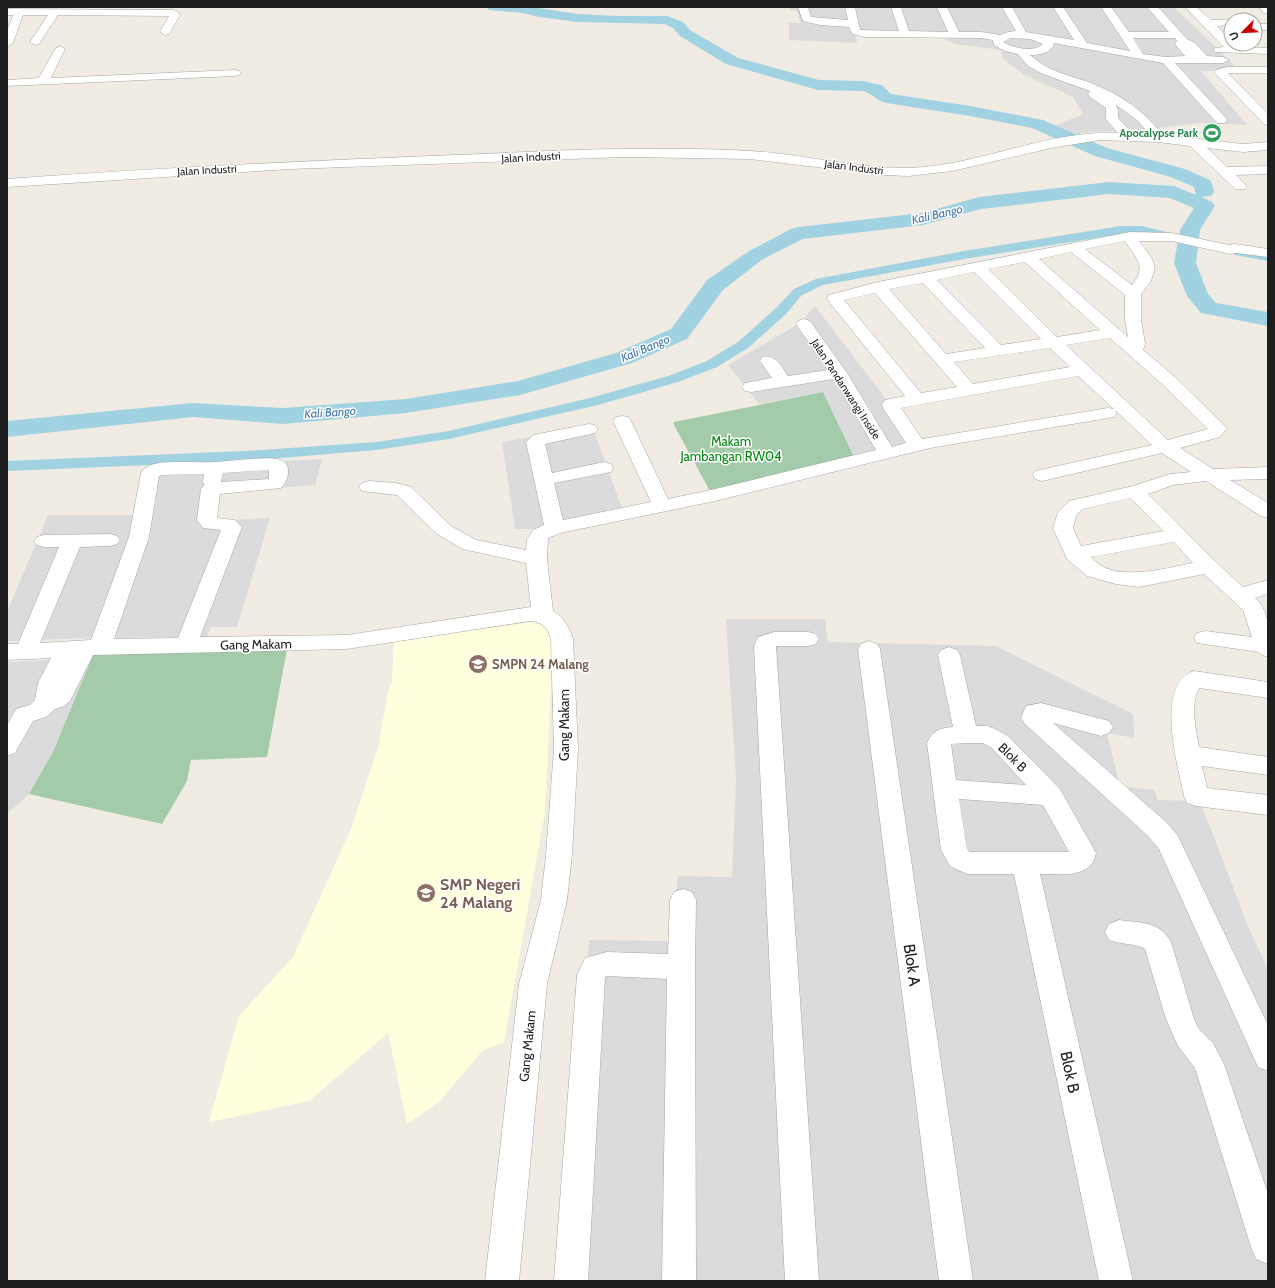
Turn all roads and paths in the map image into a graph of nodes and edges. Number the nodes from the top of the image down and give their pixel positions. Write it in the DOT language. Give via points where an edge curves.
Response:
graph roads {
  1 [pos="803,7"];
  2 [pos="850,7"];
  3 [pos="896,7"];
  4 [pos="942,7"];
  5 [pos="1007,7"];
  6 [pos="1058,7"];
  7 [pos="1106,7"];
  8 [pos="1152,7"];
  9 [pos="1190,7"];
  10 [pos="1264,7"];
  11 [pos="102,9"];
  12 [pos="14,10"];
  13 [pos="1268,11"];
  14 [pos="55,12"];
  15 [pos="69,12"];
  16 [pos="63,22"];
  17 [pos="1208,23"];
  18 [pos="1223,23"];
  19 [pos="854,24"];
  20 [pos="1002,24"];
  21 [pos="1123,31"];
  22 [pos="165,32"];
  23 [pos="905,34"];
  24 [pos="955,34"];
  25 [pos="1223,34"];
  26 [pos="1023,35"];
  27 [pos="1177,35"];
  28 [pos="1004,36"];
  29 [pos="1042,39"];
  30 [pos="35,42"];
  31 [pos="8,43"];
  32 [pos="1083,45"];
  33 [pos="60,49"];
  34 [pos="1017,51"];
  35 [pos="1228,52"];
  36 [pos="1255,52"];
  37 [pos="1266,53"];
  38 [pos="1138,55"];
  39 [pos="1199,59"];
  40 [pos="1166,60"];
  41 [pos="1241,70"];
  42 [pos="1268,70"];
  43 [pos="235,73"];
  44 [pos="43,80"];
  45 [pos="1250,80"];
  46 [pos="7,83"];
  47 [pos="1112,119"];
  48 [pos="1221,120"];
  49 [pos="1268,121"];
  50 [pos="1100,136"];
  51 [pos="1128,137"];
  52 [pos="1158,138"];
  53 [pos="1194,143"];
  54 [pos="1268,146"];
  55 [pos="1268,170"];
  56 [pos="1224,171"];
  57 [pos="7,183"];
  58 [pos="1240,186"];
  59 [pos="1130,236"];
  60 [pos="1074,248"];
  61 [pos="1268,253"];
  62 [pos="1028,257"];
  63 [pos="977,267"];
  64 [pos="926,277"];
  65 [pos="878,287"];
  66 [pos="1133,293"];
  67 [pos="804,324"];
  68 [pos="1113,333"];
  69 [pos="1054,342"];
  70 [pos="997,351"];
  71 [pos="1134,351"];
  72 [pos="943,359"];
  73 [pos="768,361"];
  74 [pos="1082,370"];
  75 [pos="839,373"];
  76 [pos="1064,373"];
  77 [pos="783,381"];
  78 [pos="751,387"];
  79 [pos="968,389"];
  80 [pos="916,398"];
  81 [pos="1108,413"];
  82 [pos="622,421"];
  83 [pos="589,429"];
  84 [pos="917,446"];
  85 [pos="1156,449"];
  86 [pos="887,453"];
  87 [pos="214,468"];
  88 [pos="604,468"];
  89 [pos="1268,473"];
  90 [pos="1042,474"];
  91 [pos="1210,475"];
  92 [pos="543,480"];
  93 [pos="369,487"];
  94 [pos="211,490"];
  95 [pos="1135,492"];
  96 [pos="662,506"];
  97 [pos="1268,512"];
  98 [pos="555,528"];
  99 [pos="1179,535"];
  100 [pos="110,540"];
  101 [pos="44,541"];
  102 [pos="72,541"];
  103 [pos="1074,554"];
  104 [pos="536,558"];
  105 [pos="1208,567"];
  106 [pos="1268,587"];
  107 [pos="1241,595"];
  108 [pos="543,615"];
  109 [pos="1205,638"];
  110 [pos="808,639"];
  111 [pos="1267,644"];
  112 [pos="186,646"];
  113 [pos="84,649"];
  114 [pos="869,649"];
  115 [pos="16,651"];
  116 [pos="949,655"];
  117 [pos="1268,690"];
  118 [pos="16,716"];
  119 [pos="1101,727"];
  120 [pos="966,734"];
  121 [pos="7,747"];
  122 [pos="1188,756"];
  123 [pos="1268,766"];
  124 [pos="945,789"];
  125 [pos="1051,796"];
  126 [pos="1268,805"];
  127 [pos="1025,863"];
  128 [pos="683,900"];
  129 [pos="1119,932"];
  130 [pos="680,966"];
  131 [pos="1268,1058"];
  132 [pos="1262,1208"];
  133 [pos="1268,1247"];
  134 [pos="502,1281"];
  135 [pos="572,1281"];
  136 [pos="678,1281"];
  137 [pos="802,1281"];
  138 [pos="956,1281"];
  139 [pos="1116,1281"];
  1 -- 19 [label="street" via="807,19"];
  2 -- 19 [label="street"];
  3 -- 23 [label="street"];
  4 -- 24 [label="street"];
  5 -- 26 [label="street"];
  6 -- 32 [label="street"];
  7 -- 21 [label="street"];
  8 -- 27 [label="street"];
  9 -- 17 [label="street"];
  10 -- 13 [label="street"];
  11 -- 15 [label="street"];
  11 -- 22 [label="street" via="173,13 175,14"];
  12 -- 14 [label="street"];
  12 -- 31 [label="street"];
  14 -- 15 [label="street"];
  14 -- 30 [label="street"];
  15 -- 16 [label="street"];
  17 -- 18 [label="street"];
  17 -- 25 [label="street"];
  19 -- 23 [label="street" via="856,32 865,34"];
  20 -- 28 [label="street"];
  21 -- 27 [label="street"];
  21 -- 38 [label="street"];
  23 -- 24 [label="street"];
  24 -- 28 [label="street"];
  26 -- 28 [label="street"];
  26 -- 29 [label="street"];
  27 -- 39 [label="street" via="1191,45"];
  28 -- 34 [label="street" via="998,40 1000,46"];
  29 -- 32 [label="street"];
  29 -- 34 [label="street" via="1049,44 1044,49"];
  32 -- 38 [label="street"];
  33 -- 44 [label="street"];
  34 -- 47 [label="street" via="1020,61 1038,72 1101,98 1112,109"];
  34 -- 52 [label="street" via="1045,71 1080,84 1130,108"];
  35 -- 39 [label="street"];
  36 -- 37 [label="street"];
  38 -- 40 [label="street"];
  39 -- 40 [label="street"];
  40 -- 48 [label="street"];
  41 -- 42 [label="street"];
  41 -- 45 [label="street"];
  41 -- 49 [label="street" via="1220,72"];
  43 -- 44 [label="street"];
  44 -- 46 [label="street"];
  47 -- 50 [label="street"];
  47 -- 51 [label="street"];
  50 -- 51 [label="street, Jalan Industri"];
  50 -- 57 [label="street, Jalan Industri" via="1051,144 971,163 909,172 750,155 626,153 290,165"];
  51 -- 52 [label="street, Jalan Industri"];
  52 -- 53 [label="street, Jalan Industri"];
  53 -- 54 [label="street, Jalan Industri" via="1244,148"];
  53 -- 56 [label="street"];
  55 -- 56 [label="street"];
  56 -- 58 [label="street"];
  59 -- 60 [label="street"];
  59 -- 61 [label="street" via="1172,237 1230,250 1235,248"];
  59 -- 66 [label="street" via="1131,242 1145,257 1147,272 1143,283"];
  60 -- 62 [label="street"];
  60 -- 66 [label="street"];
  62 -- 63 [label="street"];
  62 -- 68 [label="street"];
  63 -- 64 [label="street"];
  63 -- 69 [label="street"];
  64 -- 65 [label="street"];
  64 -- 70 [label="street"];
  65 -- 72 [label="street"];
  65 -- 80 [label="street" via="838,296 835,299"];
  66 -- 71 [label="street" via="1136,338"];
  67 -- 75 [label="street, Jalan Pandanwangi Inside"];
  68 -- 69 [label="street"];
  68 -- 71 [label="street"];
  69 -- 70 [label="street"];
  69 -- 74 [label="street"];
  70 -- 72 [label="street"];
  71 -- 85 [label="street" via="1218,428 1214,433"];
  72 -- 79 [label="street"];
  73 -- 77 [label="street"];
  74 -- 76 [label="street"];
  74 -- 85 [label="street"];
  75 -- 77 [label="street"];
  75 -- 86 [label="street, Jalan Pandanwangi Inside"];
  76 -- 79 [label="street"];
  76 -- 81 [label="street"];
  77 -- 78 [label="street"];
  79 -- 80 [label="street"];
  80 -- 84 [label="street" via="890,405"];
  81 -- 84 [label="street"];
  81 -- 85 [label="street"];
  82 -- 96 [label="street"];
  83 -- 92 [label="street" via="535,442"];
  84 -- 86 [label="street"];
  85 -- 90 [label="street"];
  85 -- 91 [label="street"];
  86 -- 96 [label="street"];
  87 -- 94 [label="street"];
  87 -- 94 [label="street" via="274,464 279,467 278,480 276,483"];
  87 -- 113 [label="street" via="159,469 150,473 139,537"];
  88 -- 92 [label="street"];
  89 -- 91 [label="street"];
  91 -- 95 [label="street" via="1170,480"];
  91 -- 97 [label="street"];
  92 -- 98 [label="street"];
  93 -- 104 [label="street" via="404,491 444,530 470,545"];
  94 -- 112 [label="street" via="208,523 228,524 232,527"];
  95 -- 99 [label="street"];
  95 -- 103 [label="street" via="1076,505 1068,512 1063,528"];
  96 -- 98 [label="street"];
  98 -- 104 [label="street" via="546,530 537,537"];
  99 -- 103 [label="street"];
  99 -- 105 [label="street"];
  100 -- 102 [label="street"];
  101 -- 102 [label="street"];
  102 -- 115 [label="street"];
  103 -- 105 [label="street" via="1094,571 1116,578 1139,580"];
  104 -- 108 [label="street"];
  105 -- 107 [label="street"];
  106 -- 107 [label="street"];
  107 -- 111 [label="street" via="1255,611"];
  108 -- 112 [label="street, Gang Makam" via="521,614 347,642"];
  108 -- 134 [label="street, Gang Makam" via="552,620 560,632 563,647 566,749 554,900 533,984"];
  109 -- 111 [label="street"];
  110 -- 137 [label="street" via="774,639 766,642 765,646"];
  112 -- 113 [label="street, Gang Makam"];
  113 -- 115 [label="street, Gang Makam"];
  113 -- 118 [label="street" via="62,695 38,711"];
  114 -- 138 [label="street, Blok A"];
  116 -- 120 [label="street"];
  117 -- 122 [label="street" via="1194,679 1185,697 1184,726"];
  118 -- 121 [label="street"];
  119 -- 131 [label="street" via="1042,711 1034,712 1033,718 1157,829 1169,843"];
  120 -- 124 [label="street, Blok B" via="946,736 940,740"];
  120 -- 125 [label="street, Blok B" via="987,735 1000,742"];
  122 -- 123 [label="street"];
  122 -- 126 [label="street" via="1196,796"];
  124 -- 125 [label="street, Blok B"];
  124 -- 127 [label="street, Blok B" via="954,850 959,859 967,863"];
  125 -- 127 [label="street, Blok B" via="1084,857 1072,863"];
  127 -- 139 [label="street, Blok B"];
  128 -- 130 [label="street"];
  129 -- 132 [label="street" via="1148,935 1157,942 1180,1019 1188,1037 1203,1053 1208,1064"];
  130 -- 135 [label="street" via="607,964 596,968 591,975"];
  130 -- 136 [label="street"];
  132 -- 133 [label="street"];
}
